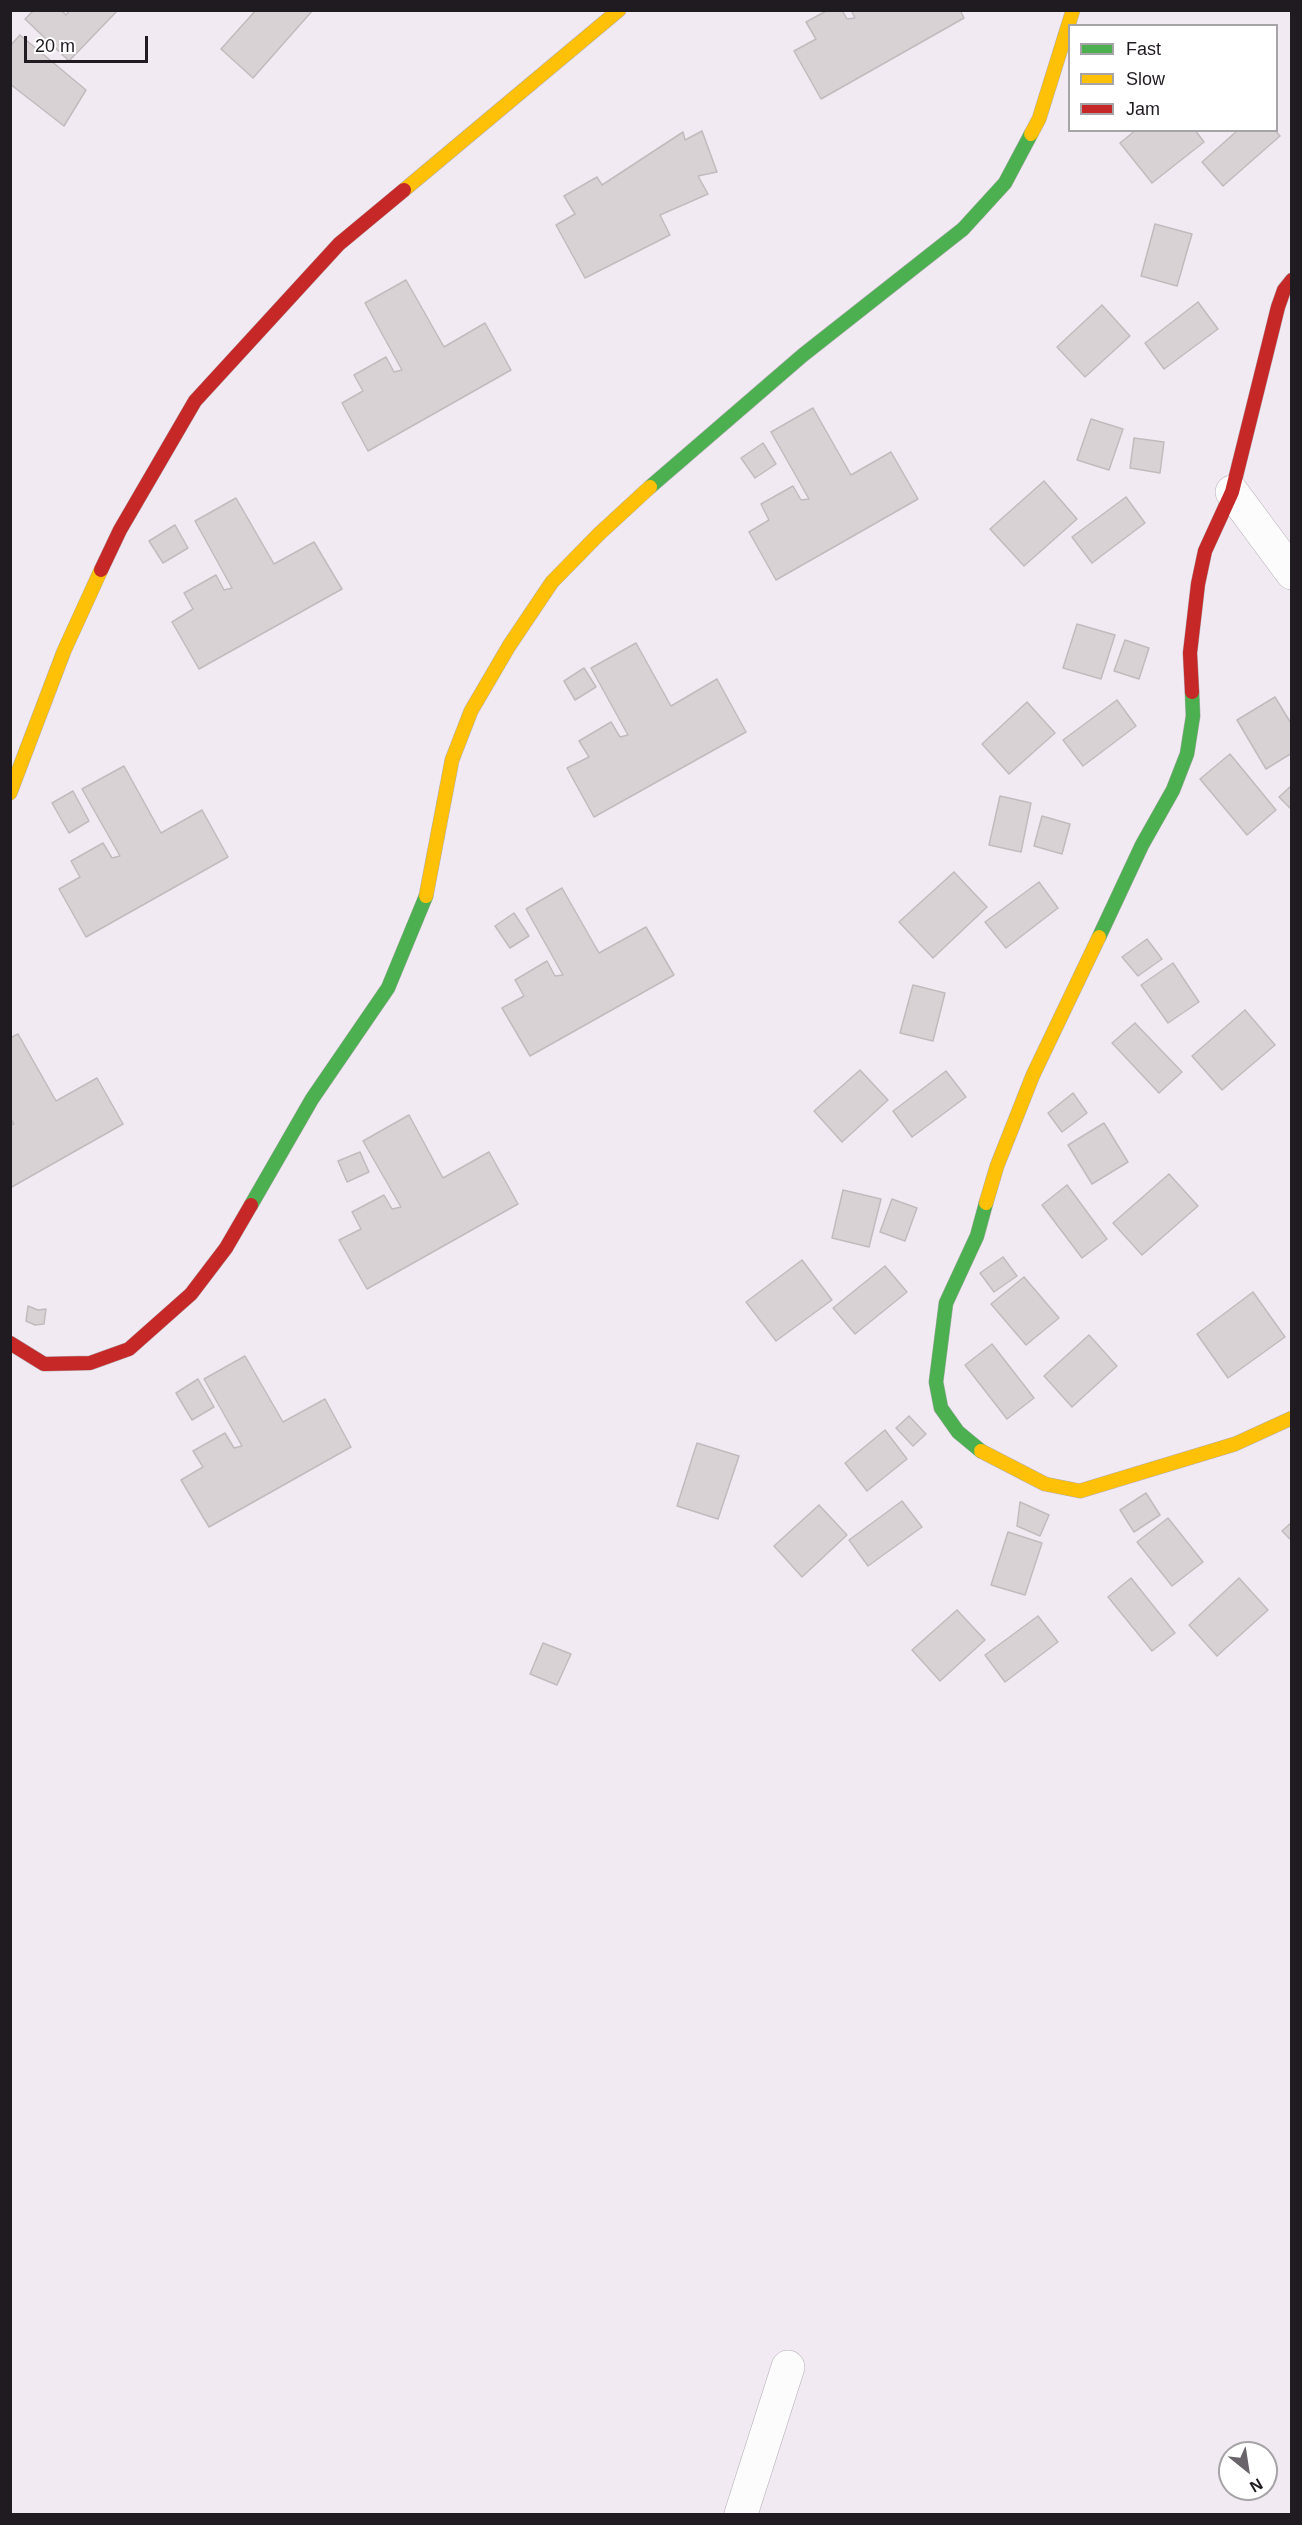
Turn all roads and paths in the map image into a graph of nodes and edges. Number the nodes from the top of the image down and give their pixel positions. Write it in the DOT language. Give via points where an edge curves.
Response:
graph roads {
  1 [pos="619,10"];
  2 [pos="1068,26"];
  3 [pos="1292,280"];
  4 [pos="1232,492"];
  5 [pos="1292,573"];
  6 [pos="10,793"];
  7 [pos="10,1343"];
  8 [pos="1292,1418"];
  9 [pos="788,2367"];
  10 [pos="741,2514"];
  1 -- 6 [label="street" via="339,244 195,401 120,530 64,651"];
  2 -- 7 [label="street" via="1039,119 1005,183 963,229 684,455 552,582 471,711 452,760 429,888 388,988 312,1099 226,1248 191,1294 129,1349 90,1363 44,1364"];
  3 -- 4 [label="street" via="1278,307"];
  4 -- 5 [label="street"];
  4 -- 8 [label="street" via="1204,551 1198,584 1190,653 1193,716 1187,754 1024,1095 997,1166 977,1236 946,1303 936,1382 941,1408 957,1432 975,1448 1046,1484 1080,1491 1235,1444"];
  9 -- 10 [label="street"];
}
